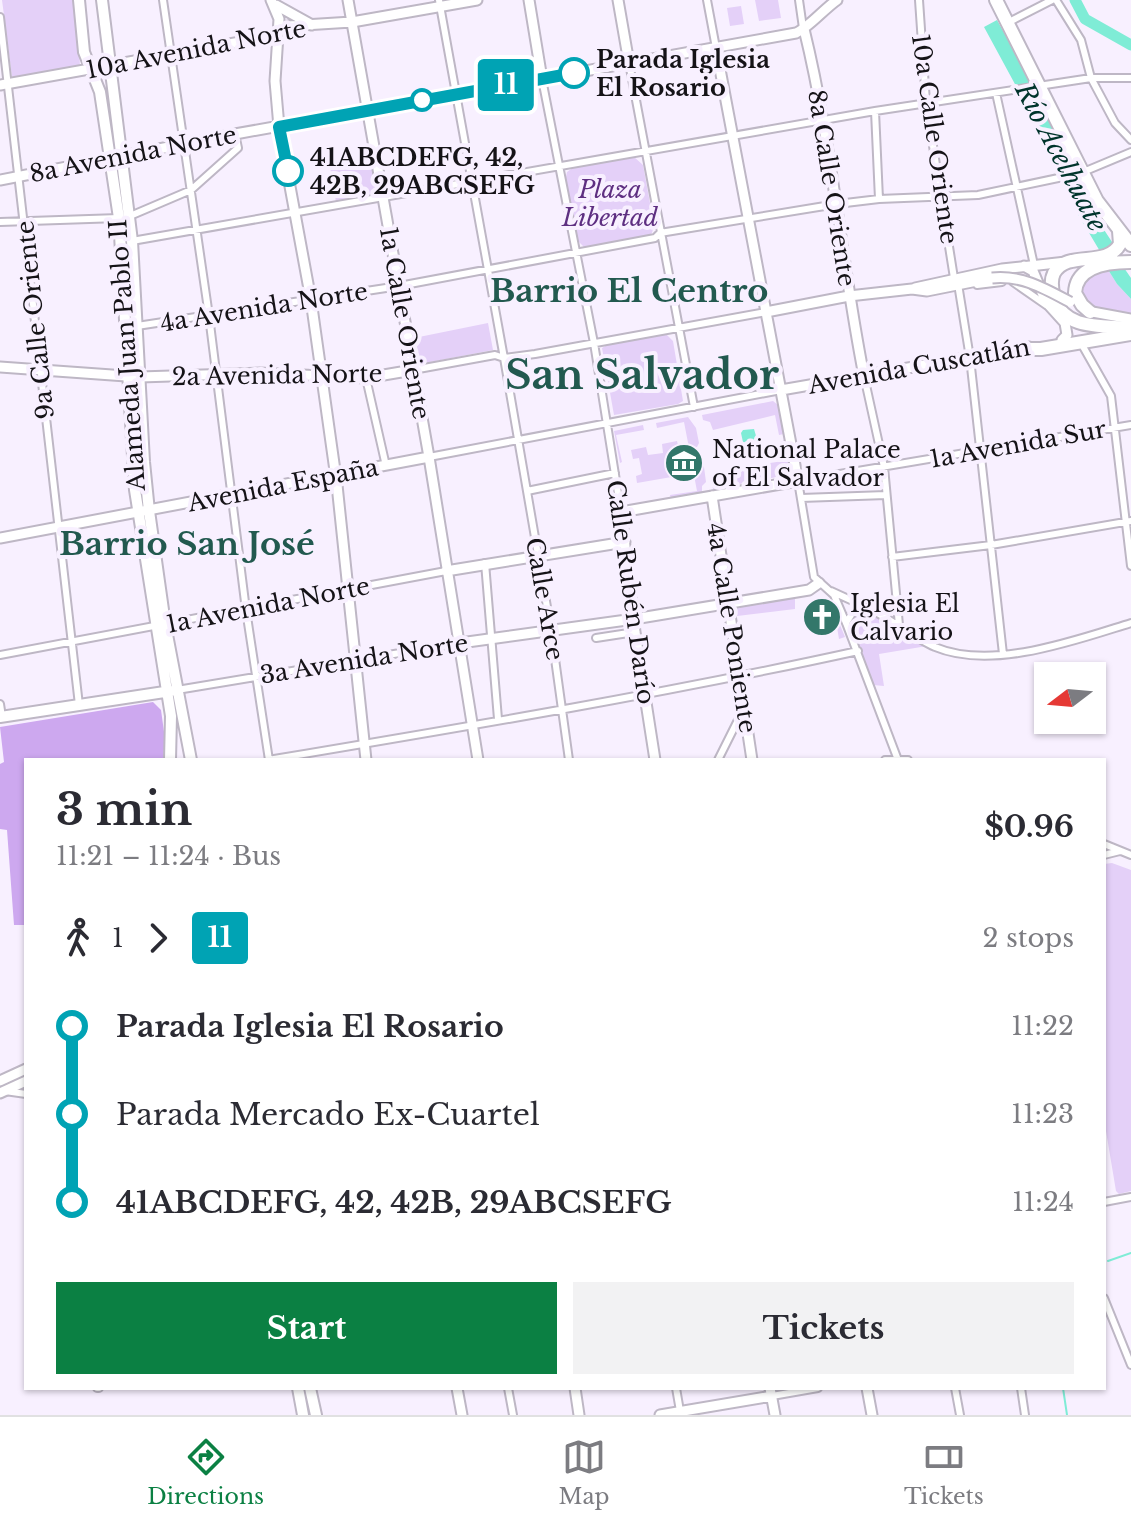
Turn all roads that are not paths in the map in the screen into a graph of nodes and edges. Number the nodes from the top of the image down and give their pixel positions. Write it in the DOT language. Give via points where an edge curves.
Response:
graph roads {
  1 [pos="82,0"];
  2 [pos="100,0"];
  3 [pos="163,0"];
  4 [pos="348,0"];
  5 [pos="477,0"];
  6 [pos="529,0"];
  7 [pos="618,0"];
  8 [pos="707,0"];
  9 [pos="799,0"];
  10 [pos="837,0"];
  11 [pos="844,0"];
  12 [pos="919,0"];
  13 [pos="996,0"];
  14 [pos="1003,0"];
  15 [pos="1054,0"];
  16 [pos="273,2"];
  17 [pos="439,3"];
  18 [pos="0,17"];
  19 [pos="1013,20"];
  20 [pos="352,22"];
  21 [pos="312,25"];
  22 [pos="806,27"];
  23 [pos="278,32"];
  24 [pos="716,48"];
  25 [pos="171,56"];
  26 [pos="629,63"];
  27 [pos="101,68"];
  28 [pos="1091,78"];
  29 [pos="1131,78"];
  30 [pos="542,79"];
  31 [pos="4,84"];
  32 [pos="1039,86"];
  33 [pos="996,93"];
  34 [pos="455,94"];
  35 [pos="926,102"];
  36 [pos="368,111"];
  37 [pos="875,111"];
  38 [pos="823,121"];
  39 [pos="279,127"];
  40 [pos="235,134"];
  41 [pos="733,136"];
  42 [pos="1131,140"];
  43 [pos="183,144"];
  44 [pos="644,151"];
  45 [pos="1131,152"];
  46 [pos="116,158"];
  47 [pos="560,167"];
  48 [pos="1082,172"];
  49 [pos="19,176"];
  50 [pos="0,180"];
  51 [pos="471,183"];
  52 [pos="1017,188"];
  53 [pos="191,190"];
  54 [pos="383,198"];
  55 [pos="941,198"];
  56 [pos="879,199"];
  57 [pos="837,204"];
  58 [pos="296,213"];
  59 [pos="124,217"];
  60 [pos="749,219"];
  61 [pos="25,220"];
  62 [pos="0,222"];
  63 [pos="197,232"];
  64 [pos="1125,232"];
  65 [pos="660,233"];
  66 [pos="132,241"];
  67 [pos="1131,245"];
  68 [pos="577,253"];
  69 [pos="1123,258"];
  70 [pos="1104,261"];
  71 [pos="1068,262"];
  72 [pos="1029,266"];
  73 [pos="486,269"];
  74 [pos="957,284"];
  75 [pos="399,286"];
  76 [pos="849,296"];
  77 [pos="311,300"];
  78 [pos="1049,308"];
  79 [pos="766,312"];
  80 [pos="1090,312"];
  81 [pos="209,316"];
  82 [pos="1131,319"];
  83 [pos="137,326"];
  84 [pos="678,328"];
  85 [pos="1131,330"];
  86 [pos="1062,340"];
  87 [pos="594,343"];
  88 [pos="1081,343"];
  89 [pos="1023,349"];
  90 [pos="504,358"];
  91 [pos="970,358"];
  92 [pos="0,367"];
  93 [pos="40,369"];
  94 [pos="413,370"];
  95 [pos="217,376"];
  96 [pos="864,376"];
  97 [pos="134,377"];
  98 [pos="321,377"];
  99 [pos="366,378"];
  100 [pos="781,390"];
  101 [pos="694,407"];
  102 [pos="605,424"];
  103 [pos="1131,425"];
  104 [pos="1116,427"];
  105 [pos="518,439"];
  106 [pos="978,451"];
  107 [pos="429,457"];
  108 [pos="386,466"];
  109 [pos="884,467"];
  110 [pos="615,473"];
  111 [pos="336,475"];
  112 [pos="798,481"];
  113 [pos="527,491"];
  114 [pos="231,494"];
  115 [pos="886,495"];
  116 [pos="712,496"];
  117 [pos="801,498"];
  118 [pos="143,512"];
  119 [pos="621,512"];
  120 [pos="1129,521"];
  121 [pos="58,527"];
  122 [pos="0,538"];
  123 [pos="625,542"];
  124 [pos="991,545"];
  125 [pos="537,555"];
  126 [pos="892,557"];
  127 [pos="485,563"];
  128 [pos="1131,566"];
  129 [pos="446,571"];
  130 [pos="819,583"];
  131 [pos="348,590"];
  132 [pos="831,591"];
  133 [pos="729,603"];
  134 [pos="870,609"];
  135 [pos="246,610"];
  136 [pos="634,619"];
  137 [pos="846,623"];
  138 [pos="1131,623"];
  139 [pos="160,625"];
  140 [pos="899,625"];
  141 [pos="551,630"];
  142 [pos="635,632"];
  143 [pos="493,638"];
  144 [pos="596,638"];
  145 [pos="70,642"];
  146 [pos="460,643"];
  147 [pos="858,651"];
  148 [pos="1003,654"];
  149 [pos="0,655"];
  150 [pos="355,659"];
  151 [pos="257,675"];
  152 [pos="739,677"];
  153 [pos="172,691"];
  154 [pos="644,694"];
  155 [pos="0,704"];
  156 [pos="79,705"];
  157 [pos="744,708"];
  158 [pos="563,709"];
  159 [pos="1,717"];
  160 [pos="177,718"];
  161 [pos="498,719"];
  162 [pos="473,724"];
  163 [pos="364,744"];
  164 [pos="172,758"];
  165 [pos="172,758"];
  166 [pos="187,758"];
  167 [pos="188,758"];
  168 [pos="268,758"];
  169 [pos="280,758"];
  170 [pos="366,758"];
  171 [pos="478,758"];
  172 [pos="569,758"];
  173 [pos="655,758"];
  174 [pos="719,758"];
  175 [pos="752,758"];
  176 [pos="897,758"];
  177 [pos="1106,845"];
  178 [pos="1120,850"];
  179 [pos="1106,854"];
  180 [pos="1131,855"];
  181 [pos="24,1071"];
  182 [pos="24,1082"];
  183 [pos="2,1088"];
  184 [pos="24,1094"];
  185 [pos="1131,1197"];
  186 [pos="1106,1201"];
  187 [pos="1106,1303"];
  188 [pos="1131,1365"];
  189 [pos="298,1390"];
  190 [pos="307,1390"];
  191 [pos="457,1390"];
  192 [pos="508,1390"];
  193 [pos="575,1390"];
  194 [pos="676,1390"];
  195 [pos="802,1390"];
  196 [pos="867,1390"];
  197 [pos="955,1390"];
  198 [pos="1021,1390"];
  199 [pos="770,1394"];
  200 [pos="681,1413"];
  201 [pos="303,1415"];
  202 [pos="313,1415"];
  203 [pos="462,1415"];
  204 [pos="513,1415"];
  205 [pos="579,1415"];
  206 [pos="660,1415"];
  207 [pos="773,1415"];
  208 [pos="872,1415"];
  209 [pos="960,1415"];
  210 [pos="1025,1415"];
  1 -- 27 [label="main road" via="88,43"];
  2 -- 27 [label="main road"];
  3 -- 25 [label="street"];
  4 -- 20 [label="main road, 1a Calle Oriente"];
  5 -- 17 [label="main road, 10a Avenida Norte"];
  6 -- 30 [label="main road"];
  7 -- 26 [label="main road"];
  8 -- 24 [label="street"];
  9 -- 22 [label="street, 8a Calle Oriente"];
  10 -- 22 [label="main road"];
  11 -- 22 [label="main road"];
  12 -- 35 [label="street, 10a Calle Oriente"];
  13 -- 32 [label="highway"];
  14 -- 19 [label="highway"];
  15 -- 19 [label="street"];
  15 -- 28 [label="street" via="1081,40"];
  16 -- 21 [label="main road"];
  16 -- 23 [label="main road"];
  17 -- 20 [label="main road, 10a Avenida Norte"];
  17 -- 34 [label="street, Calle Arce"];
  18 -- 31 [label="street, 9a Calle Oriente"];
  19 -- 32 [label="highway"];
  20 -- 21 [label="main road, 10a Avenida Norte"];
  20 -- 36 [label="main road, 1a Calle Oriente"];
  21 -- 23 [label="main road, 10a Avenida Norte" via="286,26"];
  22 -- 24 [label="main road, 8a Avenida Norte"];
  22 -- 38 [label="main road, 8a Calle Oriente"];
  23 -- 25 [label="main road, 10a Avenida Norte"];
  23 -- 39 [label="main road"];
  24 -- 26 [label="main road, 8a Avenida Norte"];
  24 -- 41 [label="main road"];
  25 -- 27 [label="main road, 10a Avenida Norte"];
  25 -- 43 [label="street"];
  26 -- 30 [label="main road, 8a Avenida Norte"];
  26 -- 44 [label="street"];
  27 -- 31 [label="main road, 10a Avenida Norte"];
  27 -- 46 [label="main road, Alameda Juan Pablo II"];
  27 -- 46 [label="main road"];
  27 -- 46 [label="main road, Alameda Juan Pablo II" via="100,92"];
  28 -- 29 [label="street"];
  28 -- 32 [label="street"];
  28 -- 42 [label="street" via="1115,123"];
  30 -- 34 [label="main road, 8a Avenida Norte"];
  30 -- 47 [label="street, Calle Rubén Darío"];
  31 -- 49 [label="street, 9a Calle Oriente"];
  32 -- 33 [label="street"];
  32 -- 48 [label="highway"];
  33 -- 35 [label="street"];
  33 -- 52 [label="street"];
  34 -- 36 [label="main road, 8a Avenida Norte"];
  34 -- 51 [label="street, Calle Arce"];
  35 -- 37 [label="street"];
  35 -- 55 [label="street, 10a Calle Oriente"];
  36 -- 39 [label="main road, 8a Avenida Norte"];
  36 -- 54 [label="main road, 1a Calle Oriente"];
  37 -- 38 [label="street"];
  37 -- 56 [label="street"];
  38 -- 41 [label="street"];
  38 -- 57 [label="main road, 8a Calle Oriente"];
  39 -- 40 [label="main road, 8a Avenida Norte"];
  39 -- 58 [label="main road"];
  40 -- 43 [label="main road, 8a Avenida Norte"];
  40 -- 53 [label="street" via="238,148"];
  41 -- 44 [label="street"];
  41 -- 60 [label="main road"];
  43 -- 46 [label="main road, 8a Avenida Norte"];
  43 -- 53 [label="street"];
  44 -- 47 [label="street"];
  44 -- 65 [label="street"];
  45 -- 48 [label="street, 4a Avenida Norte"];
  46 -- 49 [label="main road, 8a Avenida Norte"];
  46 -- 59 [label="main road, Alameda Juan Pablo II"];
  46 -- 97 [label="main road"];
  47 -- 51 [label="street"];
  47 -- 68 [label="street, Calle Rubén Darío"];
  48 -- 52 [label="street, 4a Avenida Norte"];
  48 -- 64 [label="highway" via="1097,201"];
  49 -- 50 [label="main road, 8a Avenida Norte"];
  49 -- 61 [label="street, 9a Calle Oriente"];
  51 -- 54 [label="street"];
  51 -- 73 [label="street, Calle Arce"];
  52 -- 55 [label="street, 4a Avenida Norte"];
  52 -- 72 [label="street"];
  53 -- 59 [label="street"];
  53 -- 63 [label="street"];
  54 -- 58 [label="street"];
  54 -- 75 [label="main road, 1a Calle Oriente"];
  55 -- 56 [label="street, 4a Avenida Norte"];
  55 -- 74 [label="street, 10a Calle Oriente"];
  56 -- 57 [label="street, 4a Avenida Norte"];
  57 -- 60 [label="street, 4a Avenida Norte"];
  57 -- 76 [label="main road, 8a Calle Oriente"];
  58 -- 63 [label="street"];
  58 -- 77 [label="main road"];
  59 -- 61 [label="street"];
  59 -- 66 [label="main road, Alameda Juan Pablo II"];
  59 -- 97 [label="main road, Alameda Juan Pablo II"];
  60 -- 65 [label="street, 4a Avenida Norte"];
  60 -- 79 [label="main road"];
  61 -- 62 [label="street"];
  61 -- 93 [label="street, 9a Calle Oriente"];
  63 -- 66 [label="street"];
  63 -- 81 [label="street"];
  64 -- 67 [label="highway"];
  64 -- 69 [label="highway" via="1120,241"];
  65 -- 68 [label="street, 4a Avenida Norte"];
  65 -- 84 [label="street"];
  66 -- 83 [label="main road, Alameda Juan Pablo II"];
  68 -- 73 [label="street, 4a Avenida Norte"];
  68 -- 87 [label="street, Calle Rubén Darío"];
  69 -- 70 [label="highway"];
  70 -- 71 [label="highway"];
  70 -- 80 [label="highway" via="1085,272 1075,286"];
  71 -- 72 [label="main road"];
  71 -- 85 [label="highway" via="1052,280 1062,313 1089,325"];
  72 -- 74 [label="main road"];
  72 -- 78 [label="main road"];
  73 -- 75 [label="street, 4a Avenida Norte"];
  73 -- 90 [label="street, Calle Arce"];
  74 -- 76 [label="main road"];
  74 -- 78 [label="street" via="1012,282"];
  74 -- 80 [label="main road, bridge" via="1012,277"];
  74 -- 91 [label="street, 10a Calle Oriente"];
  75 -- 77 [label="street, 4a Avenida Norte"];
  75 -- 94 [label="main road, 1a Calle Oriente"];
  76 -- 79 [label="main road"];
  76 -- 96 [label="main road, 8a Calle Oriente"];
  77 -- 81 [label="street, 4a Avenida Norte"];
  77 -- 98 [label="main road"];
  78 -- 86 [label="main road" via="1067,325"];
  79 -- 84 [label="street, 2a Avenida Norte"];
  79 -- 100 [label="main road"];
  80 -- 82 [label="main road"];
  81 -- 83 [label="street, 4a Avenida Norte"];
  81 -- 95 [label="street"];
  83 -- 97 [label="main road, Alameda Juan Pablo II"];
  84 -- 87 [label="street, 2a Avenida Norte"];
  84 -- 101 [label="street"];
  85 -- 86 [label="main road, Avenida Cuscatlán"];
  85 -- 88 [label="highway"];
  86 -- 89 [label="main road, Avenida Cuscatlán"];
  87 -- 90 [label="street, 2a Avenida Norte"];
  87 -- 102 [label="street, Calle Rubén Darío"];
  88 -- 89 [label="highway"];
  88 -- 104 [label="street" via="1111,396"];
  89 -- 91 [label="main road, Avenida Cuscatlán"];
  90 -- 94 [label="street, 2a Avenida Norte" via="495,355"];
  90 -- 105 [label="street, Calle Arce"];
  91 -- 96 [label="main road, Avenida Cuscatlán"];
  91 -- 106 [label="street, 10a Calle Oriente"];
  92 -- 93 [label="main road, 2a Avenida Norte"];
  93 -- 97 [label="main road, 2a Avenida Norte"];
  93 -- 121 [label="street, 9a Calle Oriente"];
  94 -- 99 [label="main road, 2a Avenida Norte"];
  94 -- 107 [label="main road, 1a Calle Oriente"];
  95 -- 97 [label="main road, 2a Avenida Norte"];
  95 -- 98 [label="main road, 2a Avenida Norte"];
  95 -- 114 [label="street"];
  96 -- 100 [label="main road, Avenida Cuscatlán"];
  96 -- 109 [label="street"];
  97 -- 118 [label="main road"];
  98 -- 99 [label="main road, 2a Avenida Norte"];
  98 -- 111 [label="main road"];
  99 -- 108 [label="street"];
  100 -- 101 [label="street, Avenida Cuscatlán"];
  100 -- 112 [label="main road"];
  101 -- 102 [label="street, Avenida Cuscatlán"];
  102 -- 105 [label="street, Avenida Cuscatlán"];
  102 -- 110 [label="street, Calle Rubén Darío"];
  103 -- 104 [label="street, 1a Avenida Sur"];
  104 -- 106 [label="street, 1a Avenida Sur"];
  104 -- 120 [label="street"];
  105 -- 107 [label="street, Avenida España"];
  105 -- 113 [label="street, Calle Arce"];
  106 -- 109 [label="street, 1a Avenida Sur"];
  106 -- 124 [label="street, 10a Calle Oriente"];
  107 -- 108 [label="main road, Avenida España"];
  107 -- 129 [label="main road, 1a Calle Oriente"];
  108 -- 111 [label="main road, Avenida España"];
  109 -- 112 [label="street, 1a Avenida Sur"];
  109 -- 115 [label="street"];
  110 -- 113 [label="street"];
  110 -- 119 [label="street, Calle Rubén Darío"];
  111 -- 114 [label="main road, Avenida España"];
  111 -- 131 [label="main road"];
  112 -- 116 [label="main road, 1a Avenida Sur"];
  112 -- 117 [label="street"];
  113 -- 125 [label="street, Calle Arce"];
  114 -- 118 [label="main road, Avenida España"];
  114 -- 135 [label="street"];
  115 -- 117 [label="street"];
  115 -- 126 [label="street"];
  116 -- 119 [label="main road, 1a Avenida Sur"];
  116 -- 133 [label="main road, 4a Calle Poniente"];
  117 -- 130 [label="street"];
  118 -- 121 [label="main road, Avenida España"];
  118 -- 139 [label="main road"];
  119 -- 123 [label="main road, Calle Rubén Darío"];
  120 -- 124 [label="street"];
  120 -- 128 [label="street"];
  121 -- 122 [label="main road, Avenida España"];
  121 -- 145 [label="street, 9a Calle Oriente"];
  123 -- 125 [label="main road"];
  123 -- 136 [label="main road, Calle Rubén Darío"];
  124 -- 126 [label="street"];
  124 -- 148 [label="street, 10a Calle Oriente"];
  125 -- 127 [label="main road, 1a Avenida Norte"];
  125 -- 141 [label="street, Calle Arce"];
  126 -- 140 [label="street"];
  127 -- 129 [label="main road, 1a Avenida Norte"];
  127 -- 143 [label="street"];
  129 -- 131 [label="street, 1a Avenida Norte"];
  129 -- 146 [label="main road, 1a Calle Oriente"];
  130 -- 132 [label="street"];
  130 -- 133 [label="main road, 3a Avenida Norte" via="809,590"];
  131 -- 135 [label="street, 1a Avenida Norte"];
  131 -- 150 [label="main road"];
  132 -- 134 [label="street"];
  132 -- 137 [label="street"];
  133 -- 136 [label="main road, 3a Avenida Norte"];
  133 -- 152 [label="main road, 4a Calle Poniente"];
  134 -- 137 [label="street" via="853,612"];
  134 -- 140 [label="street"];
  135 -- 139 [label="street, 1a Avenida Norte"];
  135 -- 151 [label="street"];
  136 -- 141 [label="main road, 3a Avenida Norte"];
  136 -- 142 [label="main road, Calle Rubén Darío"];
  137 -- 147 [label="street"];
  138 -- 148 [label="street" via="1063,645"];
  139 -- 145 [label="street, 1a Avenida Norte"];
  139 -- 153 [label="main road"];
  140 -- 148 [label="street" via="936,647"];
  141 -- 143 [label="main road, 3a Avenida Norte"];
  141 -- 158 [label="street, Calle Arce"];
  142 -- 144 [label="street"];
  142 -- 154 [label="main road, Calle Rubén Darío"];
  143 -- 146 [label="main road, 3a Avenida Norte"];
  143 -- 161 [label="street"];
  145 -- 149 [label="street, 1a Avenida Norte"];
  145 -- 156 [label="street, 9a Calle Oriente"];
  146 -- 150 [label="street, 3a Avenida Norte"];
  146 -- 162 [label="main road, 1a Calle Oriente"];
  147 -- 152 [label="street"];
  147 -- 176 [label="street"];
  150 -- 151 [label="street, 3a Avenida Norte"];
  150 -- 163 [label="main road"];
  151 -- 153 [label="street, 3a Avenida Norte"];
  151 -- 168 [label="street"];
  152 -- 154 [label="street"];
  152 -- 157 [label="main road, 4a Calle Poniente"];
  153 -- 156 [label="main road"];
  153 -- 160 [label="main road"];
  153 -- 164 [label="main road"];
  153 -- 167 [label="main road"];
  154 -- 158 [label="street"];
  154 -- 173 [label="main road, Calle Rubén Darío"];
  155 -- 159 [label="street"];
  156 -- 159 [label="main road"];
  157 -- 174 [label="street"];
  157 -- 175 [label="main road, 4a Calle Poniente"];
  158 -- 161 [label="street"];
  158 -- 172 [label="street, Calle Arce"];
  160 -- 165 [label="main road"];
  160 -- 166 [label="main road"];
  161 -- 162 [label="street"];
  162 -- 163 [label="street"];
  162 -- 171 [label="main road, 1a Calle Oriente"];
  163 -- 169 [label="street"];
  163 -- 170 [label="main road"];
  177 -- 178 [label="street"];
  178 -- 179 [label="street"];
  178 -- 180 [label="street"];
  181 -- 183 [label="main road"];
  182 -- 183 [label="main road"];
  183 -- 184 [label="street"];
  185 -- 186 [label="street"];
  187 -- 188 [label="street"];
  189 -- 201 [label="main road"];
  190 -- 202 [label="main road"];
  191 -- 203 [label="main road"];
  192 -- 204 [label="street"];
  193 -- 205 [label="main road"];
  194 -- 200 [label="street"];
  195 -- 199 [label="street"];
  196 -- 208 [label="main road"];
  197 -- 209 [label="street"];
  198 -- 210 [label="street"];
  199 -- 200 [label="main road"];
  199 -- 207 [label="main road"];
  200 -- 206 [label="main road"];
}
